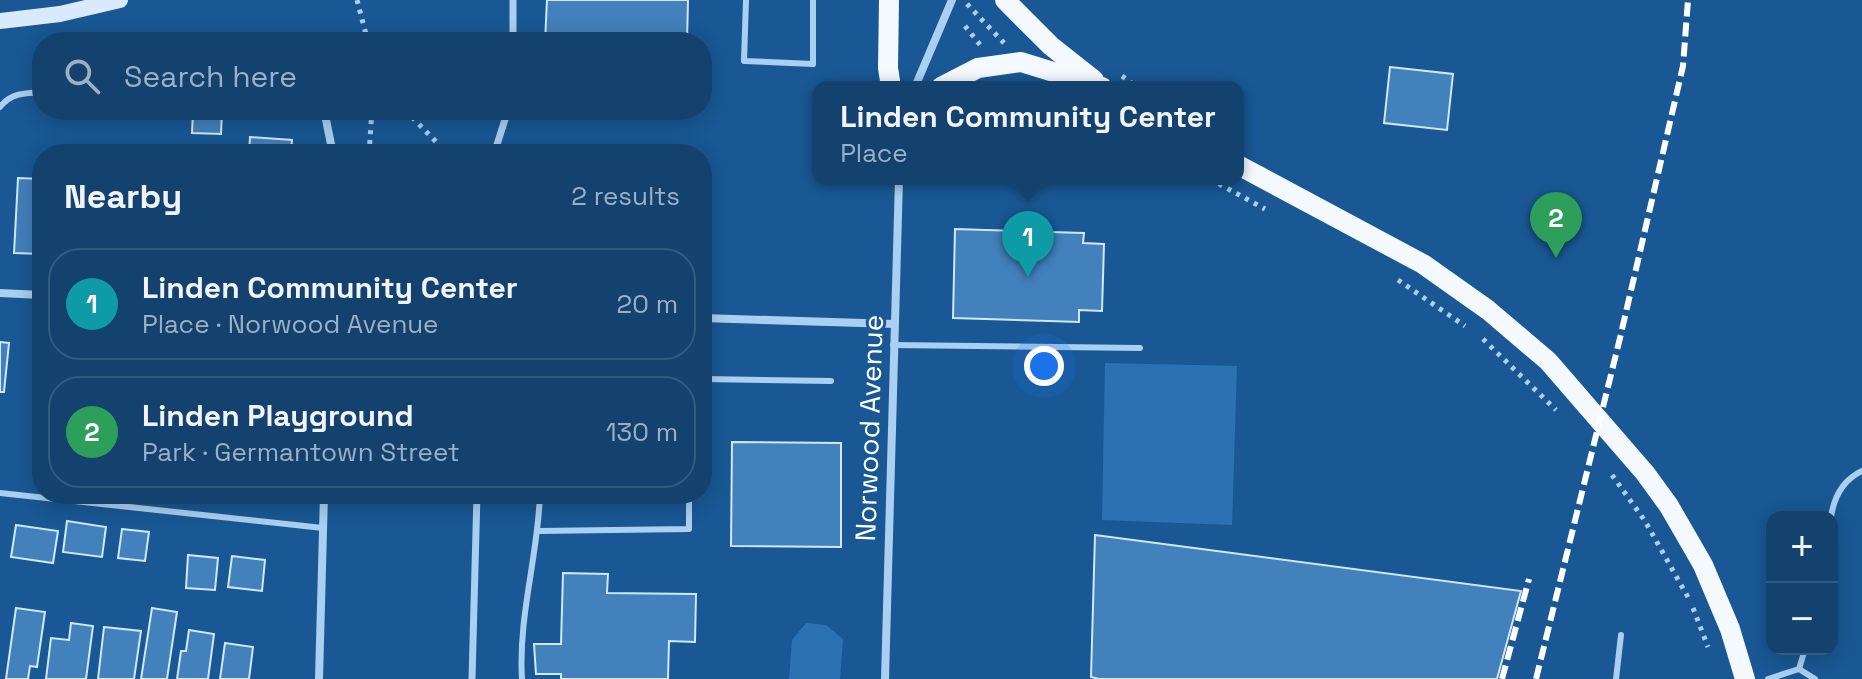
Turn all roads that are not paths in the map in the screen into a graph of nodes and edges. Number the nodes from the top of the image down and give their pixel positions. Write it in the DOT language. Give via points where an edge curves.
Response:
graph roads {
  1 [pos="120,0"];
  2 [pos="513,0"];
  3 [pos="746,0"];
  4 [pos="813,0"];
  5 [pos="889,0"];
  6 [pos="952,0"];
  7 [pos="1005,0"];
  8 [pos="0,21"];
  9 [pos="513,32"];
  10 [pos="890,81"];
  11 [pos="918,81"];
  12 [pos="953,81"];
  13 [pos="1083,81"];
  14 [pos="1095,81"];
  15 [pos="32,93"];
  16 [pos="0,107"];
  17 [pos="326,120"];
  18 [pos="505,120"];
  19 [pos="331,144"];
  20 [pos="497,144"];
  21 [pos="1244,168"];
  22 [pos="899,185"];
  23 [pos="0,293"];
  24 [pos="32,295"];
  25 [pos="712,318"];
  26 [pos="894,324"];
  27 [pos="893,345"];
  28 [pos="1140,348"];
  29 [pos="712,379"];
  30 [pos="831,381"];
  31 [pos="1862,471"];
  32 [pos="0,493"];
  33 [pos="32,496"];
  34 [pos="102,504"];
  35 [pos="324,504"];
  36 [pos="477,504"];
  37 [pos="539,504"];
  38 [pos="689,504"];
  39 [pos="1832,511"];
  40 [pos="323,528"];
  41 [pos="538,531"];
  42 [pos="1621,635"];
  43 [pos="1803,655"];
  44 [pos="1799,669"];
  45 [pos="319,679"];
  46 [pos="472,679"];
  47 [pos="522,679"];
  48 [pos="885,679"];
  49 [pos="1616,679"];
  50 [pos="1745,679"];
  51 [pos="1768,679"];
  52 [pos="1815,679"];
  1 -- 8 [label="main road"];
  2 -- 9 [label="street"];
  3 -- 4 [label="lane" via="744,61 813,64"];
  5 -- 10 [label="main road"];
  6 -- 11 [label="street"];
  7 -- 14 [label="main road"];
  12 -- 13 [label="main road" via="978,68 1021,62"];
  15 -- 16 [label="lane" via="7,99"];
  17 -- 19 [label="street"];
  18 -- 20 [label="street"];
  21 -- 50 [label="main road" via="1423,264 1548,361 1669,506 1708,578"];
  22 -- 26 [label="street, Norwood Avenue"];
  23 -- 24 [label="street"];
  25 -- 26 [label="street"];
  26 -- 27 [label="street, Norwood Avenue"];
  27 -- 28 [label="lane"];
  27 -- 48 [label="street, Norwood Avenue"];
  29 -- 30 [label="lane"];
  31 -- 39 [label="lane" via="1844,483"];
  32 -- 33 [label="lane"];
  34 -- 40 [label="lane"];
  35 -- 40 [label="street"];
  36 -- 46 [label="street"];
  37 -- 41 [label="lane"];
  38 -- 41 [label="lane" via="689,529"];
  40 -- 45 [label="street"];
  41 -- 47 [label="lane"];
  42 -- 49 [label="lane"];
  43 -- 44 [label="lane"];
  44 -- 51 [label="lane"];
  44 -- 52 [label="lane"];
}
